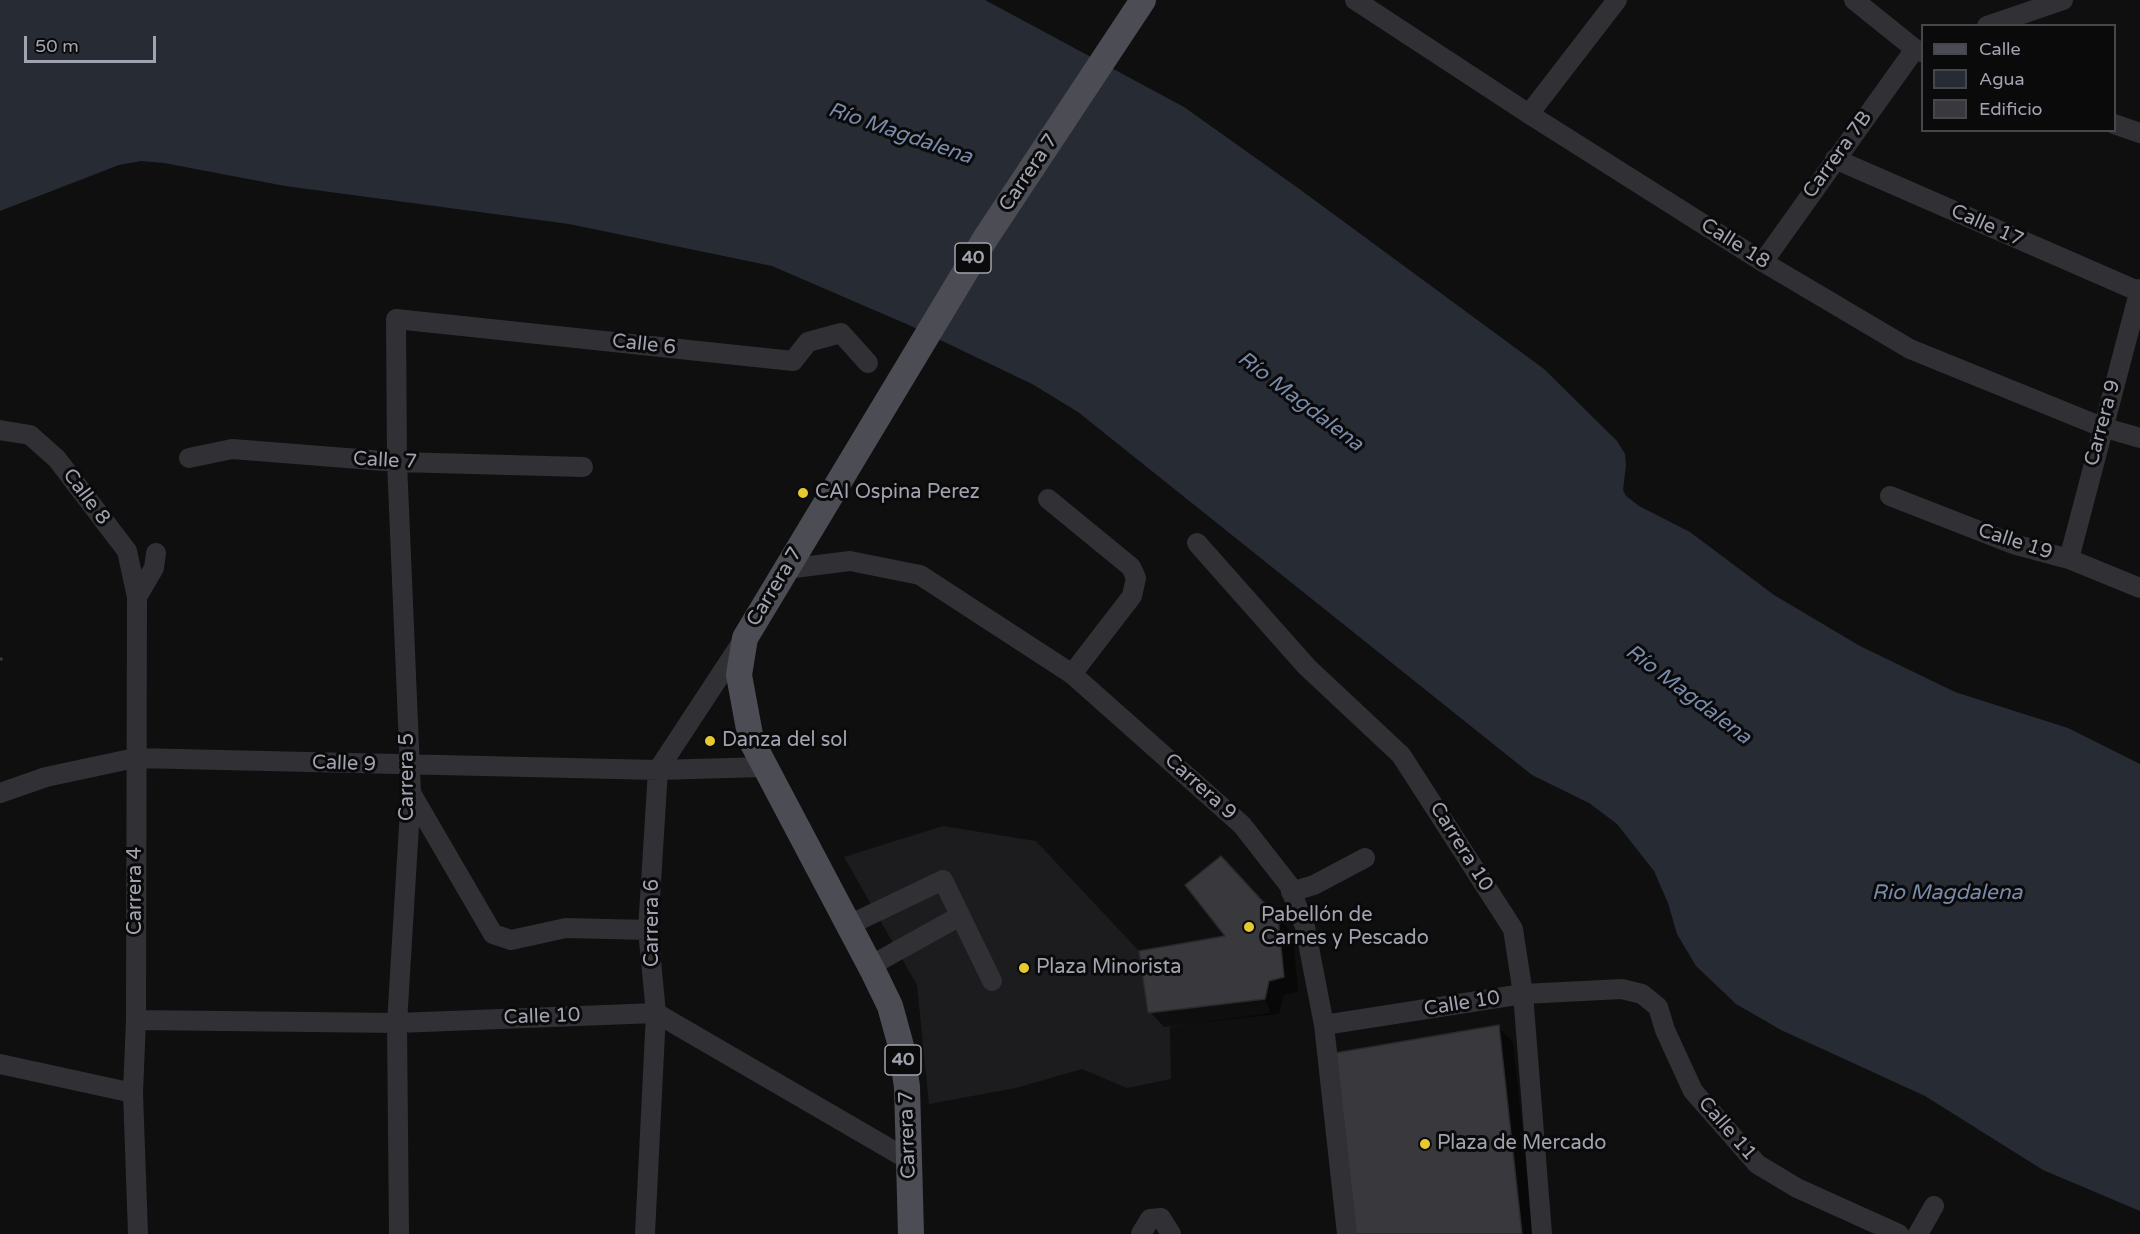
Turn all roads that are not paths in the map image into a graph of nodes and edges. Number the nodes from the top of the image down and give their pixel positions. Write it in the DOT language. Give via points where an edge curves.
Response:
graph roads {
  1 [pos="1143,0"];
  2 [pos="1355,0"];
  3 [pos="1617,0"];
  4 [pos="1854,0"];
  5 [pos="2060,0"];
  6 [pos="1993,24"];
  7 [pos="1920,49"];
  8 [pos="1528,114"];
  9 [pos="2116,124"];
  10 [pos="2140,133"];
  11 [pos="1835,159"];
  12 [pos="1762,262"];
  13 [pos="2140,291"];
  14 [pos="396,319"];
  15 [pos="868,363"];
  16 [pos="2102,427"];
  17 [pos="0,430"];
  18 [pos="2140,438"];
  19 [pos="189,459"];
  20 [pos="397,462"];
  21 [pos="583,467"];
  22 [pos="1890,496"];
  23 [pos="1048,500"];
  24 [pos="1197,543"];
  25 [pos="156,553"];
  26 [pos="2069,559"];
  27 [pos="786,569"];
  28 [pos="2140,588"];
  29 [pos="137,597"];
  30 [pos="744,638"];
  31 [pos="1072,674"];
  32 [pos="135,758"];
  33 [pos="409,766"];
  34 [pos="764,767"];
  35 [pos="658,770"];
  36 [pos="0,793"];
  37 [pos="411,793"];
  38 [pos="1365,858"];
  39 [pos="1291,892"];
  40 [pos="960,916"];
  41 [pos="849,925"];
  42 [pos="648,930"];
  43 [pos="870,966"];
  44 [pos="992,981"];
  45 [pos="1601,990"];
  46 [pos="1523,994"];
  47 [pos="656,1013"];
  48 [pos="136,1020"];
  49 [pos="397,1023"];
  50 [pos="1324,1025"];
  51 [pos="0,1065"];
  52 [pos="133,1093"];
  53 [pos="909,1160"];
  54 [pos="1934,1206"];
  55 [pos="138,1234"];
  56 [pos="399,1234"];
  57 [pos="645,1234"];
  58 [pos="911,1234"];
  59 [pos="1142,1234"];
  60 [pos="1171,1234"];
  61 [pos="1347,1234"];
  62 [pos="1542,1234"];
  63 [pos="1899,1234"];
  64 [pos="1918,1234"];
  1 -- 27 [label="main road, Carrera 7 / 40" via="985,239"];
  2 -- 8 [label="street, Calle 18"];
  3 -- 8 [label="street"];
  4 -- 7 [label="street"];
  5 -- 6 [label="street"];
  7 -- 11 [label="street, Carrera 7B"];
  8 -- 12 [label="street, Calle 18"];
  9 -- 10 [label="street"];
  11 -- 12 [label="street, Carrera 7B"];
  11 -- 13 [label="street, Calle 17"];
  12 -- 16 [label="street, Calle 18" via="1910,349"];
  13 -- 16 [label="street, Carrera 9"];
  14 -- 15 [label="street, Calle 6" via="793,361 808,342 841,333"];
  14 -- 20 [label="street, Carrera 5"];
  16 -- 18 [label="street, Calle 18"];
  16 -- 26 [label="street, Carrera 9"];
  17 -- 29 [label="street, Calle 8" via="30,435 57,459 127,551"];
  19 -- 20 [label="street, Calle 7" via="232,449"];
  20 -- 21 [label="street, Calle 7"];
  20 -- 33 [label="street, Carrera 5"];
  22 -- 26 [label="street, Calle 19" via="2013,544"];
  23 -- 31 [label="street" via="1131,567 1136,578 1132,596"];
  24 -- 46 [label="street, Carrera 10" via="1307,667 1401,755 1513,929"];
  25 -- 29 [label="street, Carrera 4" via="154,568"];
  26 -- 28 [label="street, Calle 19"];
  27 -- 30 [label="main road, Carrera 7 / 40"];
  27 -- 31 [label="street, Carrera 9" via="850,561 920,575"];
  29 -- 32 [label="street, Carrera 4"];
  30 -- 34 [label="main road, Carrera 7 / 40" via="739,675 743,711 750,740"];
  30 -- 35 [label="street, Carrera 6"];
  31 -- 39 [label="street, Carrera 9" via="1242,825"];
  32 -- 33 [label="street, Calle 9"];
  32 -- 36 [label="street, Calle 9" via="46,777"];
  32 -- 48 [label="street, Carrera 4"];
  33 -- 35 [label="street, Calle 9"];
  33 -- 37 [label="street, Carrera 5"];
  34 -- 35 [label="street, Calle 9"];
  34 -- 41 [label="main road, Carrera 7 / 40"];
  35 -- 42 [label="street, Carrera 6"];
  37 -- 42 [label="street" via="493,934 511,940 566,928"];
  37 -- 49 [label="street, Carrera 5"];
  38 -- 39 [label="street" via="1314,885"];
  39 -- 50 [label="street, Carrera 9" via="1305,927"];
  40 -- 41 [label="street" via="943,880"];
  40 -- 43 [label="street"];
  40 -- 44 [label="street"];
  41 -- 43 [label="main road, Carrera 7 / 40"];
  42 -- 47 [label="street, Carrera 6"];
  43 -- 53 [label="main road, Carrera 7 / 40" via="890,1006 901,1046 908,1087"];
  45 -- 46 [label="street, Calle 10"];
  45 -- 63 [label="street, Calle 11" via="1622,989 1642,994 1658,1007 1693,1090 1757,1164 1797,1188"];
  46 -- 50 [label="street, Calle 10"];
  46 -- 62 [label="street, Carrera 10"];
  47 -- 49 [label="street, Calle 10"];
  47 -- 53 [label="street"];
  47 -- 57 [label="street, Carrera 6"];
  48 -- 49 [label="street, Calle 10"];
  48 -- 52 [label="street, Carrera 4"];
  49 -- 56 [label="street, Carrera 5"];
  50 -- 61 [label="street, Carrera 9"];
  51 -- 52 [label="street"];
  52 -- 55 [label="street, Carrera 4"];
  53 -- 58 [label="main road, Carrera 7 / 40"];
  54 -- 64 [label="street"];
  59 -- 60 [label="street" via="1150,1219 1161,1218"];
}
